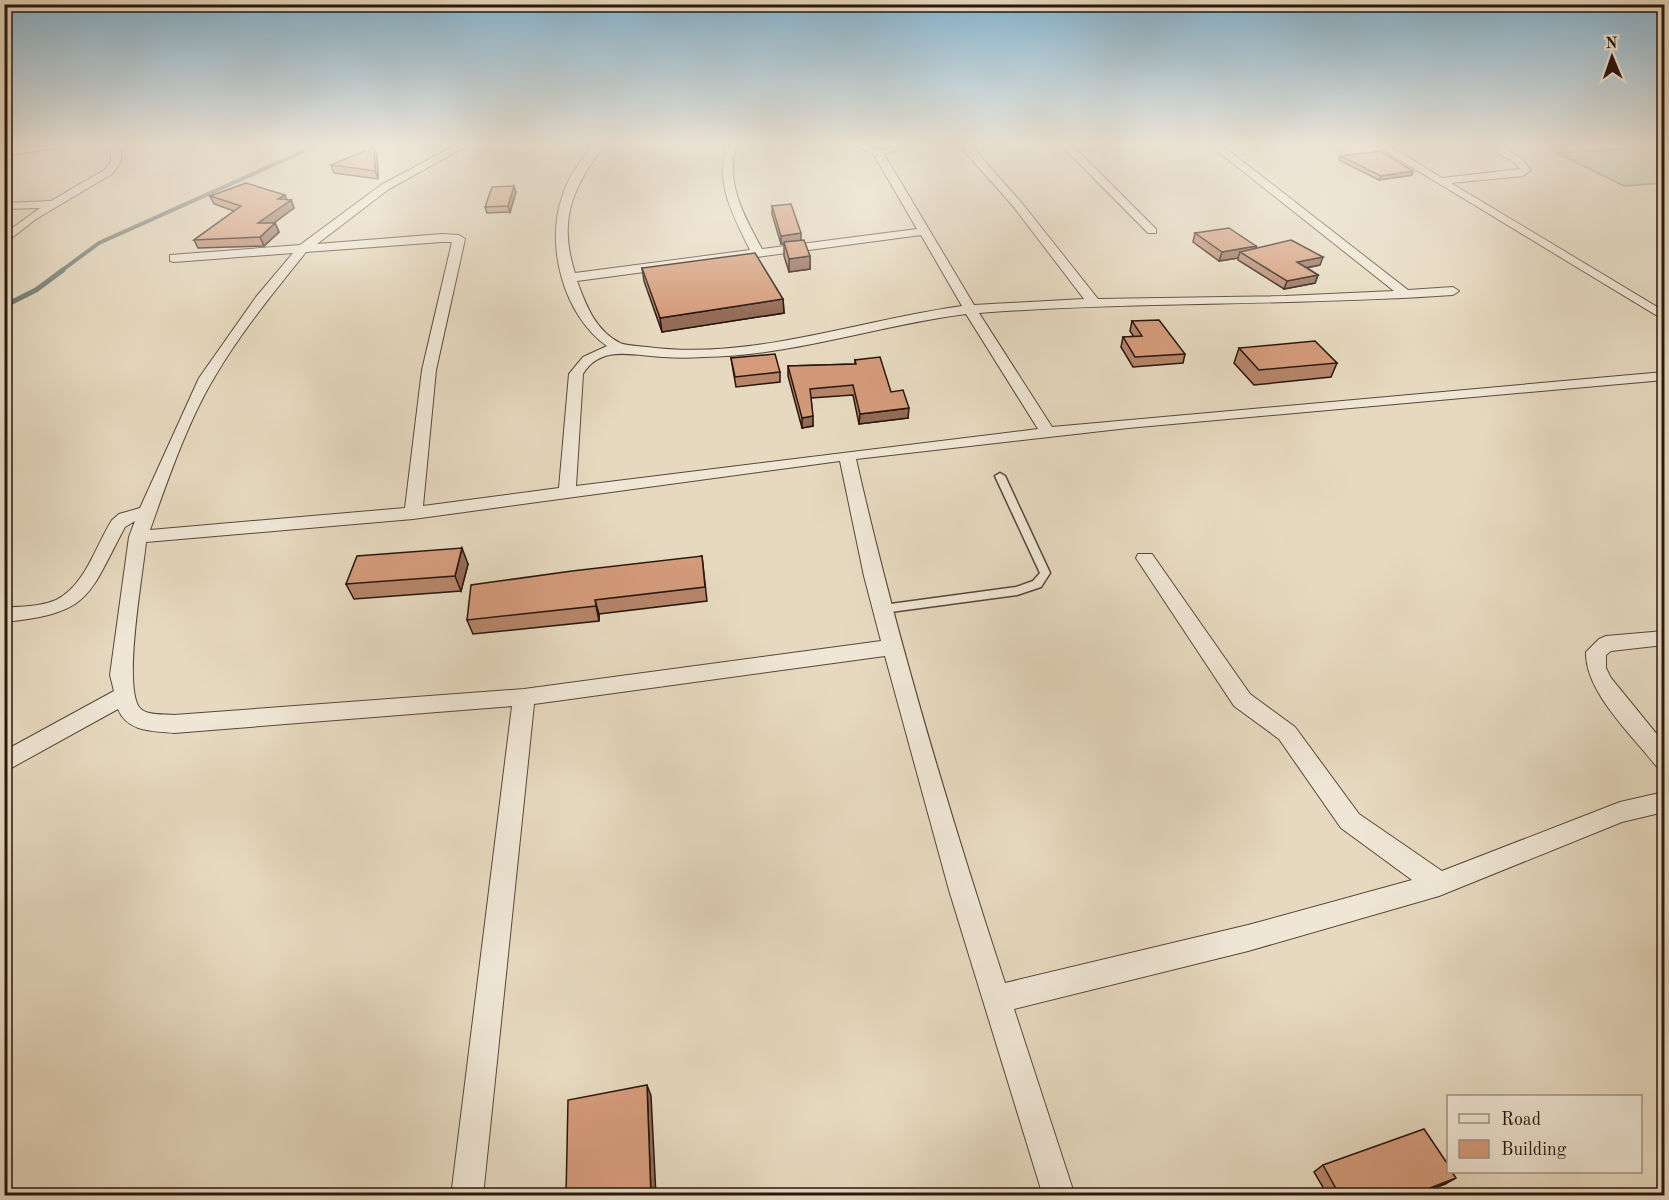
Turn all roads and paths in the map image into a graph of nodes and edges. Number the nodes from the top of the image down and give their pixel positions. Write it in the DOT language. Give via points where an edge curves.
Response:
graph roads {
  1 [pos="55,202"];
  2 [pos="366,202"];
  3 [pos="565,202"];
  4 [pos="737,202"];
  5 [pos="908,202"];
  6 [pos="1015,202"];
  7 [pos="1123,202"];
  8 [pos="1288,202"];
  9 [pos="1475,202"];
  10 [pos="52,204"];
  11 [pos="4,206"];
  12 [pos="926,231"];
  13 [pos="1152,231"];
  14 [pos="4,242"];
  15 [pos="302,249"];
  16 [pos="757,252"];
  17 [pos="174,258"];
  18 [pos="569,278"];
  19 [pos="1453,291"];
  20 [pos="1405,294"];
  21 [pos="1094,303"];
  22 [pos="970,309"];
  23 [pos="1665,316"];
  24 [pos="617,347"];
  25 [pos="1665,376"];
  26 [pos="1049,434"];
  27 [pos="847,455"];
  28 [pos="1000,476"];
  29 [pos="567,494"];
  30 [pos="147,512"];
  31 [pos="413,513"];
  32 [pos="138,537"];
  33 [pos="1145,558"];
  34 [pos="883,609"];
  35 [pos="4,615"];
  36 [pos="1665,638"];
  37 [pos="895,647"];
  38 [pos="124,695"];
  39 [pos="524,697"];
  40 [pos="1665,759"];
  41 [pos="4,763"];
  42 [pos="1665,802"];
  43 [pos="1439,884"];
  44 [pos="996,999"];
  45 [pos="468,1196"];
  46 [pos="1059,1196"];
  1 -- 10 [label="street"];
  2 -- 15 [label="street"];
  3 -- 18 [label="street" via="561,248"];
  4 -- 16 [label="street"];
  5 -- 12 [label="street"];
  6 -- 21 [label="street"];
  7 -- 13 [label="street"];
  8 -- 20 [label="street"];
  9 -- 23 [label="street"];
  10 -- 11 [label="street"];
  10 -- 14 [label="street"];
  12 -- 16 [label="street"];
  12 -- 22 [label="street"];
  15 -- 17 [label="street"];
  15 -- 30 [label="street" via="206,378"];
  15 -- 31 [label="street" via="459,239 429,370"];
  16 -- 18 [label="street"];
  18 -- 24 [label="street" via="586,318"];
  19 -- 20 [label="street"];
  20 -- 21 [label="street"];
  21 -- 22 [label="street"];
  22 -- 24 [label="street" via="725,353 672,355"];
  22 -- 26 [label="street"];
  24 -- 29 [label="street" via="588,359 576,374"];
  25 -- 26 [label="street" via="1128,423"];
  26 -- 27 [label="street"];
  27 -- 29 [label="street"];
  27 -- 34 [label="street" via="853,494"];
  28 -- 34 [label="lane" via="1045,573 1037,584 1017,591"];
  29 -- 31 [label="street"];
  30 -- 32 [label="street"];
  30 -- 35 [label="street" via="118,524 71,601 56,608"];
  31 -- 32 [label="street"];
  32 -- 38 [label="street" via="122,675"];
  33 -- 43 [label="street" via="1242,700 1287,733 1350,821"];
  34 -- 37 [label="street"];
  36 -- 40 [label="street" via="1606,644 1596,652 1596,668 1602,682"];
  37 -- 39 [label="street"];
  37 -- 44 [label="street"];
  38 -- 39 [label="street" via="129,711 142,721 174,724"];
  38 -- 41 [label="street"];
  39 -- 45 [label="street"];
  42 -- 43 [label="street" via="1620,812"];
  43 -- 44 [label="street" via="1248,938"];
  44 -- 46 [label="street"];
}
